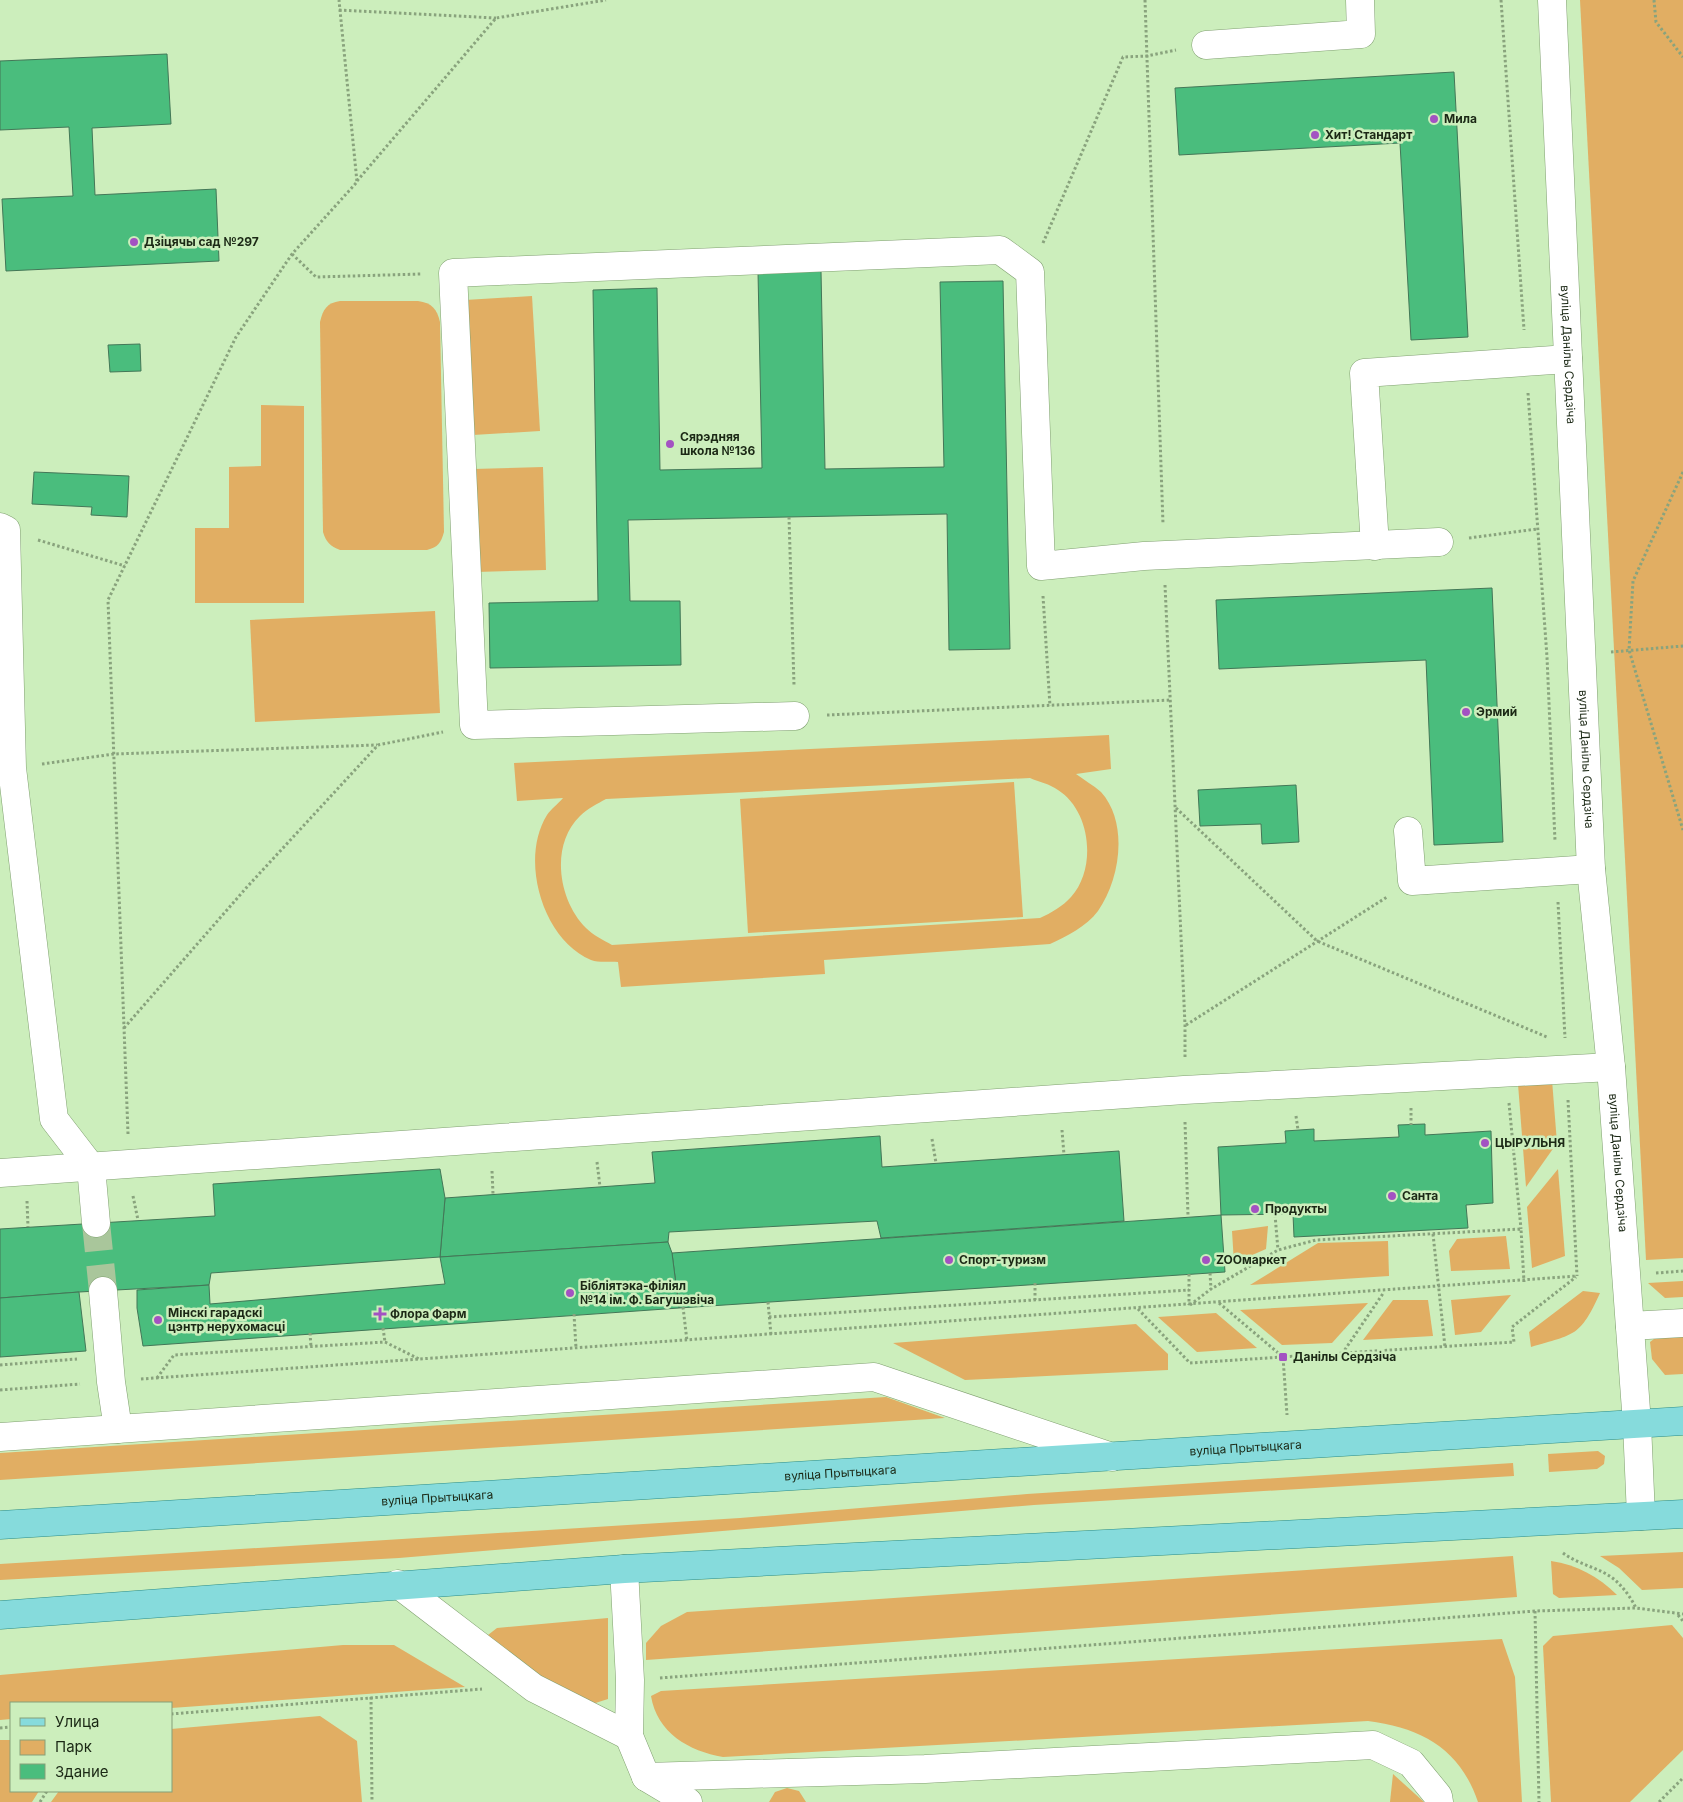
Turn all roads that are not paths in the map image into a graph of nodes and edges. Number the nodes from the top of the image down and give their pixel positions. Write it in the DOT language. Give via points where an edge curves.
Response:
graph roads {
  1 [pos="1360,0"];
  2 [pos="1552,0"];
  3 [pos="1206,44"];
  4 [pos="1568,359"];
  5 [pos="3,529"];
  6 [pos="1439,542"];
  7 [pos="1375,546"];
  8 [pos="794,716"];
  9 [pos="1408,831"];
  10 [pos="1591,869"];
  11 [pos="1611,1067"];
  12 [pos="90,1167"];
  13 [pos="0,1172"];
  14 [pos="96,1223"];
  15 [pos="103,1290"];
  16 [pos="1683,1323"];
  17 [pos="1630,1326"];
  18 [pos="1683,1422"];
  19 [pos="1637,1424"];
  20 [pos="118,1429"];
  21 [pos="0,1437"];
  22 [pos="1114,1457"];
  23 [pos="1683,1514"];
  24 [pos="1641,1516"];
  25 [pos="0,1525"];
  26 [pos="624,1569"];
  27 [pos="398,1584"];
  28 [pos="0,1615"];
  29 [pos="629,1736"];
  30 [pos="646,1777"];
  31 [pos="688,1802"];
  32 [pos="1439,1802"];
  1 -- 3 [label="street" via="1362,34"];
  2 -- 4 [label="street, вуліца Данілы Сердзіча"];
  4 -- 7 [label="street" via="1364,374"];
  4 -- 10 [label="street, вуліца Данілы Сердзіча"];
  5 -- 12 [label="street" via="12,768 54,1119"];
  6 -- 7 [label="street"];
  7 -- 8 [label="street" via="1144,556 1041,566 1030,272 1000,250 453,273 474,725"];
  9 -- 10 [label="street" via="1412,881"];
  10 -- 11 [label="street, вуліца Данілы Сердзіча"];
  11 -- 12 [label="street" via="1566,1058 1184,1090"];
  11 -- 17 [label="street, вуліца Данілы Сердзіча"];
  12 -- 13 [label="street"];
  12 -- 14 [label="street"];
  15 -- 20 [label="street"];
  16 -- 17 [label="street"];
  17 -- 19 [label="street, вуліца Данілы Сердзіча"];
  18 -- 19 [label="main road, вуліца Прытыцкага"];
  19 -- 22 [label="main road, вуліца Прытыцкага"];
  19 -- 24 [label="street, вуліца Данілы Сердзіча"];
  20 -- 21 [label="street"];
  20 -- 22 [label="street" via="874,1377"];
  22 -- 25 [label="main road, вуліца Прытыцкага"];
  23 -- 24 [label="main road"];
  24 -- 26 [label="main road"];
  26 -- 27 [label="main road"];
  26 -- 29 [label="street" via="630,1680"];
  27 -- 28 [label="main road"];
  27 -- 29 [label="street" via="534,1688"];
  29 -- 30 [label="street"];
  30 -- 31 [label="street"];
  30 -- 32 [label="street" via="1003,1765 1373,1745 1411,1763 1438,1796"];
}
